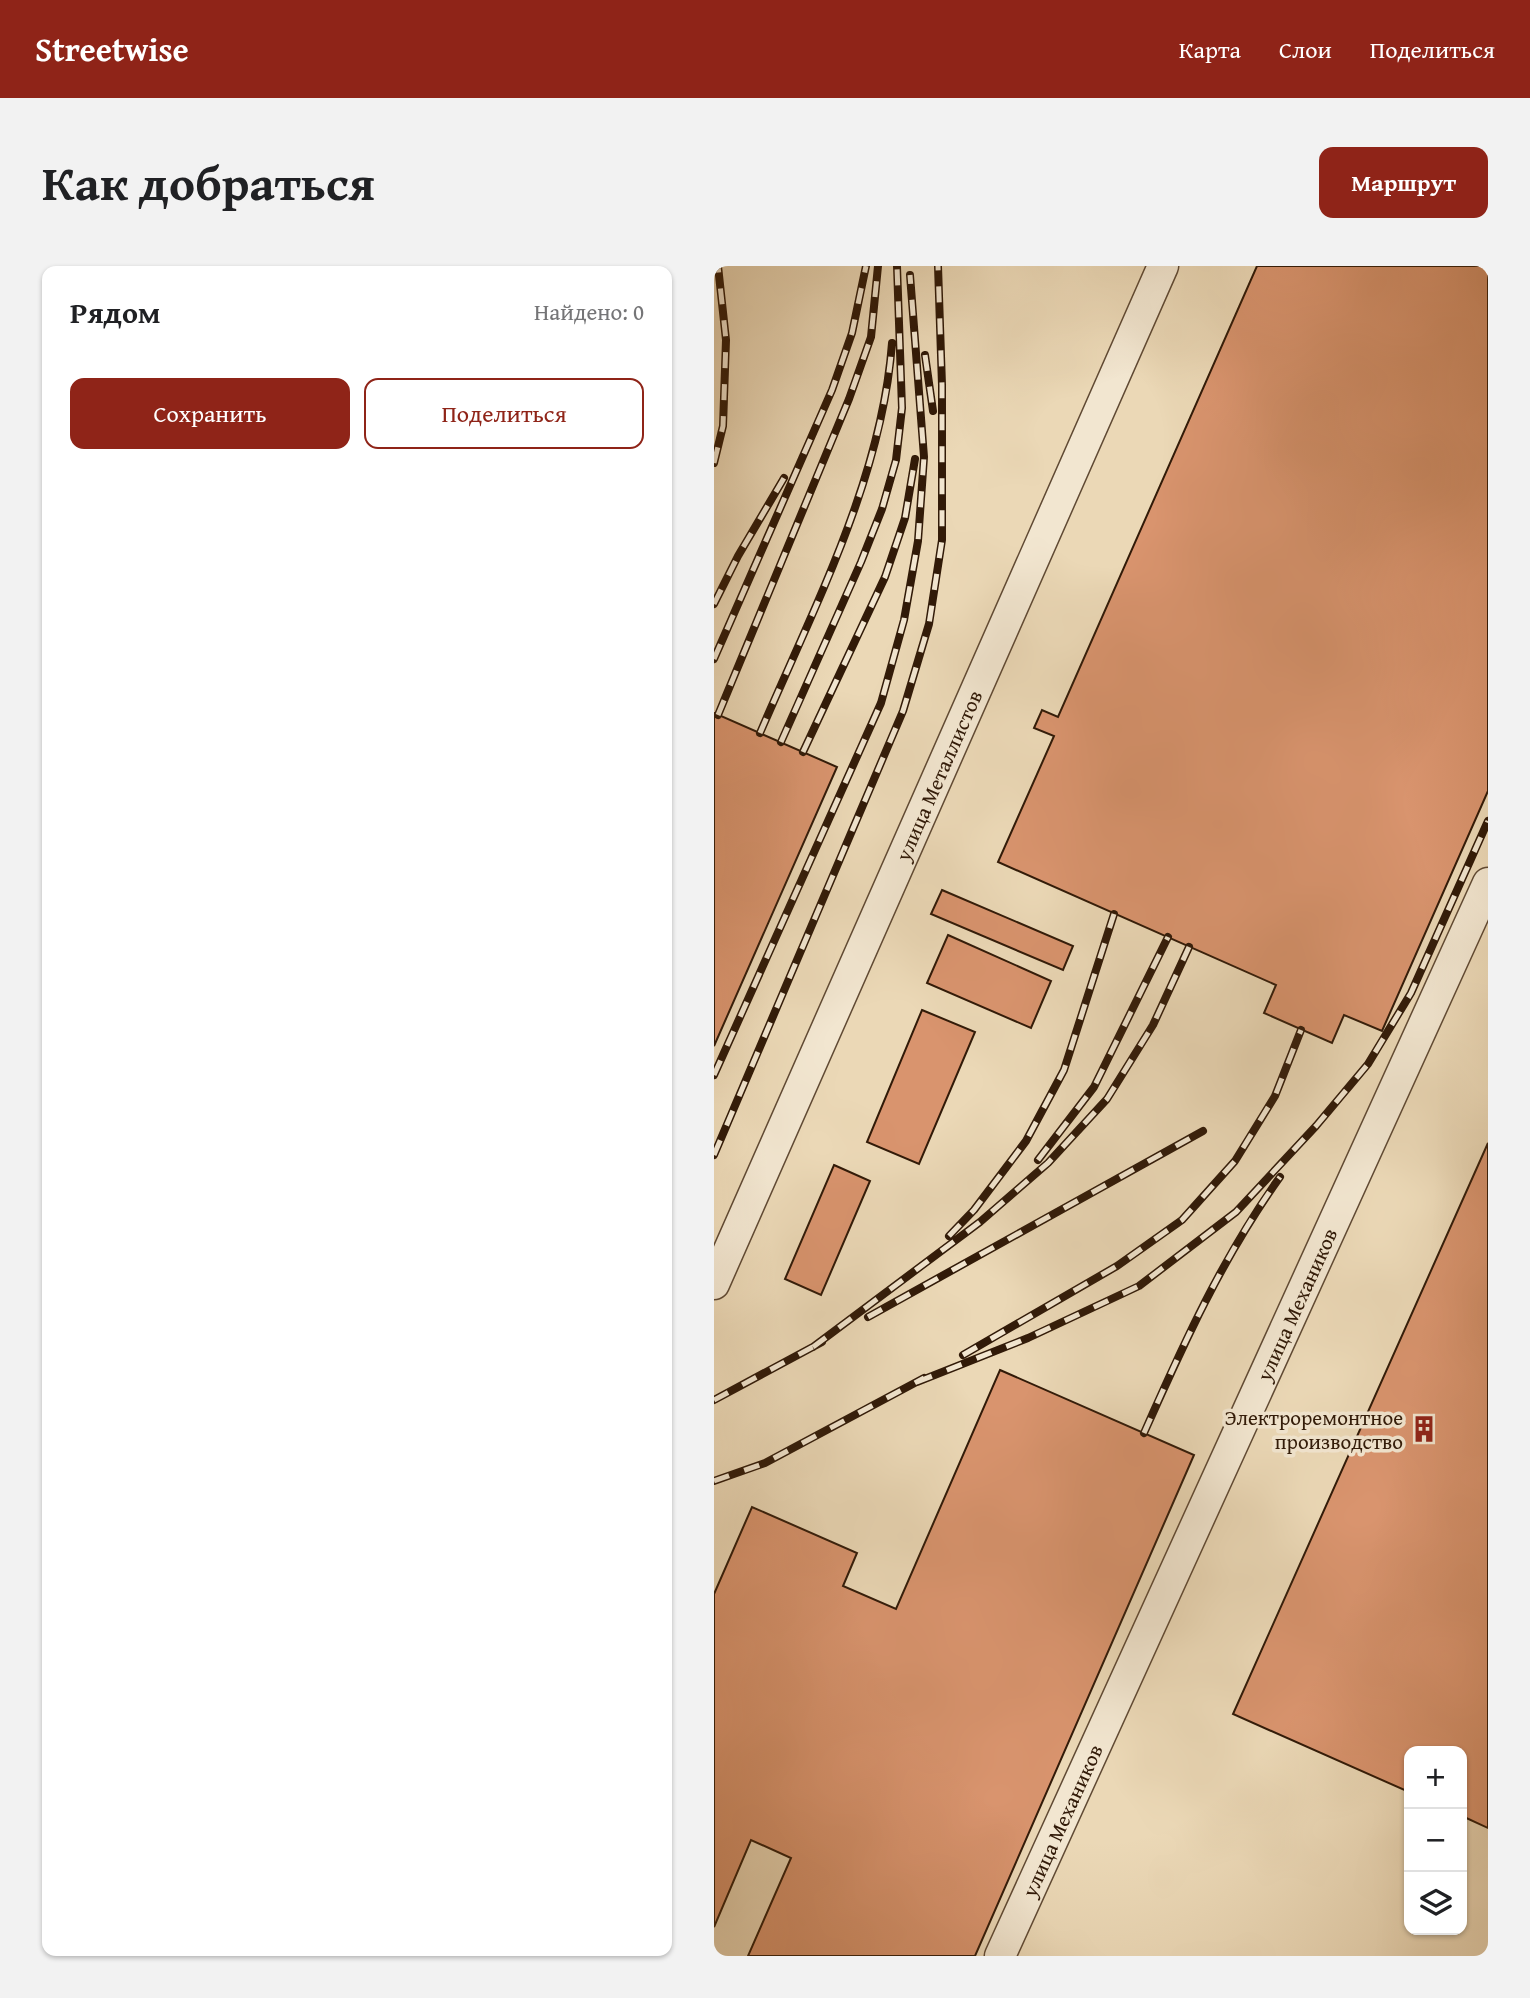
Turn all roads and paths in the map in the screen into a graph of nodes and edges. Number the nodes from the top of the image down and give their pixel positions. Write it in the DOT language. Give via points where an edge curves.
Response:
graph roads {
  1 [pos="1163,266"];
  2 [pos="1488,883"];
  3 [pos="714,1284"];
  4 [pos="1000,1956"];
  1 -- 3 [label="street, улица Металлистов"];
  2 -- 4 [label="street, улица Механиков"];
}
